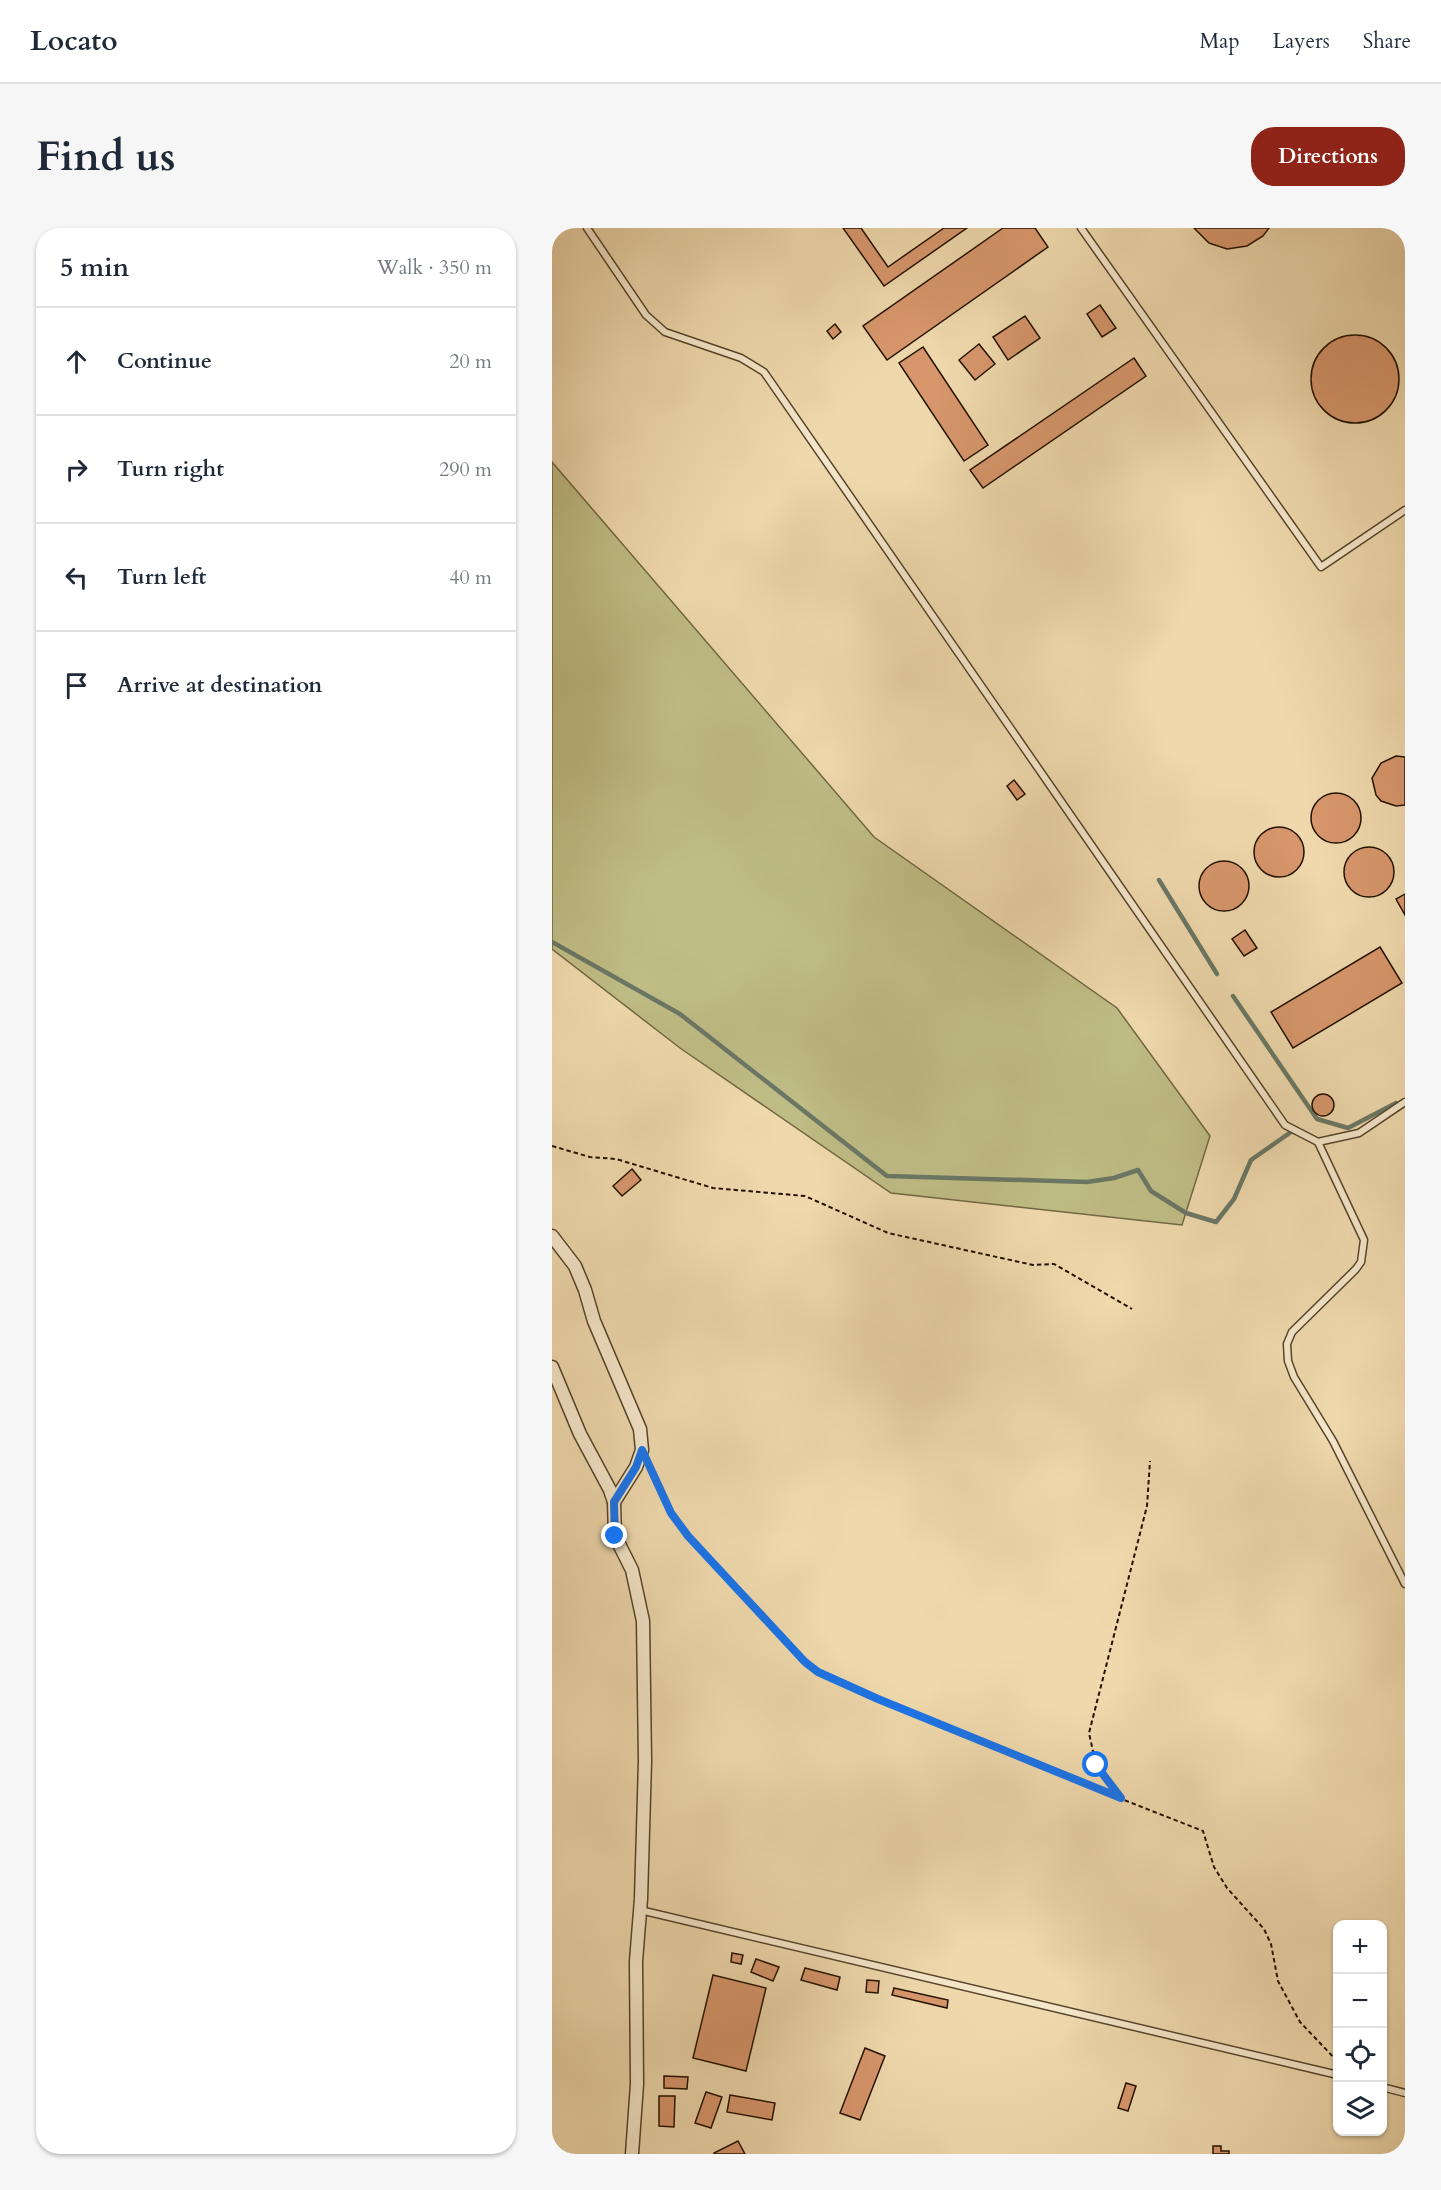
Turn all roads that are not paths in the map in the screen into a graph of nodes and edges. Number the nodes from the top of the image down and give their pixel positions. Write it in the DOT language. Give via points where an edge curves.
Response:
graph roads {
  1 [pos="587,228"];
  2 [pos="1081,228"];
  3 [pos="1405,510"];
  4 [pos="1405,1102"];
  5 [pos="1318,1142"];
  6 [pos="552,1236"];
  7 [pos="552,1367"];
  8 [pos="614,1502"];
  9 [pos="1405,1584"];
  10 [pos="640,1910"];
  11 [pos="1333,2073"];
  12 [pos="1387,2088"];
  13 [pos="1405,2093"];
  14 [pos="632,2154"];
  1 -- 5 [label="lane" via="646,315 664,332 741,358 764,372 1285,1125"];
  2 -- 3 [label="lane" via="1321,567"];
  4 -- 5 [label="lane" via="1359,1133"];
  5 -- 9 [label="lane" via="1364,1240 1364,1251 1356,1269 1292,1332 1287,1344 1288,1360"];
  6 -- 8 [label="street" via="575,1266 594,1321 633,1408 642,1450"];
  7 -- 8 [label="street"];
  8 -- 10 [label="street" via="617,1543 632,1570 643,1621 645,1761"];
  10 -- 11 [label="lane"];
  10 -- 14 [label="street"];
  12 -- 13 [label="lane"];
}
